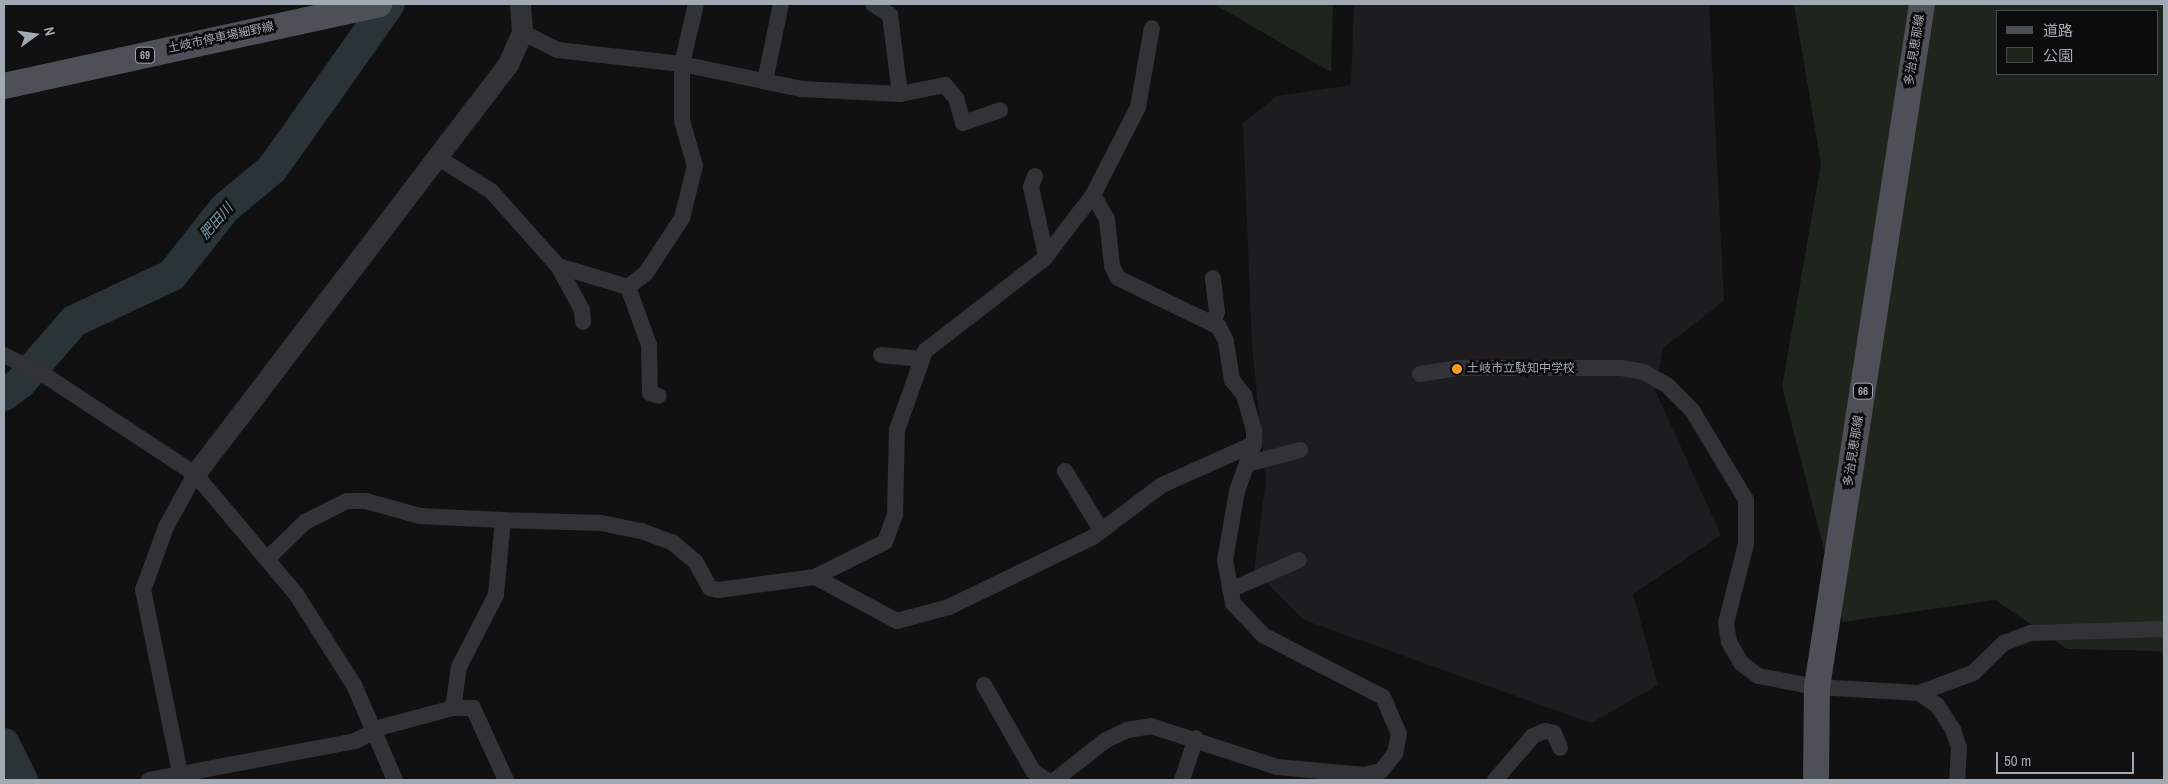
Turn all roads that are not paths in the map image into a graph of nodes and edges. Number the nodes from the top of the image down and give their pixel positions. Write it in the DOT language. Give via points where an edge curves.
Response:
graph roads {
  1 [pos="379,4"];
  2 [pos="520,4"];
  3 [pos="696,4"];
  4 [pos="781,4"];
  5 [pos="873,4"];
  6 [pos="1922,4"];
  7 [pos="1152,28"];
  8 [pos="522,32"];
  9 [pos="682,64"];
  10 [pos="765,81"];
  11 [pos="4,86"];
  12 [pos="900,94"];
  13 [pos="1000,110"];
  14 [pos="438,157"];
  15 [pos="1035,176"];
  16 [pos="1093,195"];
  17 [pos="1046,256"];
  18 [pos="558,266"];
  19 [pos="1213,278"];
  20 [pos="628,287"];
  21 [pos="583,322"];
  22 [pos="1213,324"];
  23 [pos="4,355"];
  24 [pos="881,355"];
  25 [pos="922,358"];
  26 [pos="1420,374"];
  27 [pos="658,396"];
  28 [pos="1254,444"];
  29 [pos="1300,450"];
  30 [pos="1247,464"];
  31 [pos="1065,471"];
  32 [pos="195,474"];
  33 [pos="503,520"];
  34 [pos="1101,530"];
  35 [pos="267,559"];
  36 [pos="1299,560"];
  37 [pos="815,578"];
  38 [pos="1230,590"];
  39 [pos="2164,628"];
  40 [pos="984,684"];
  41 [pos="1817,687"];
  42 [pos="1919,693"];
  43 [pos="453,708"];
  44 [pos="373,733"];
  45 [pos="1196,738"];
  46 [pos="1560,748"];
  47 [pos="180,773"];
  48 [pos="1383,776"];
  49 [pos="149,780"];
  50 [pos="395,780"];
  51 [pos="506,780"];
  52 [pos="1046,780"];
  53 [pos="1055,780"];
  54 [pos="1182,780"];
  55 [pos="1495,780"];
  56 [pos="1816,780"];
  57 [pos="1957,780"];
  1 -- 11 [label="main road, 土岐市停車場細野線 / 69"];
  2 -- 8 [label="street"];
  3 -- 9 [label="street"];
  4 -- 10 [label="street"];
  5 -- 12 [label="street" via="890,15"];
  6 -- 41 [label="main road, 多治見恵那線 / 66"];
  7 -- 16 [label="street" via="1138,107"];
  8 -- 9 [label="street" via="557,50"];
  8 -- 14 [label="street" via="508,64"];
  9 -- 10 [label="street"];
  9 -- 20 [label="street" via="682,121 693,154 693,175 682,218 646,273"];
  10 -- 12 [label="street" via="802,89"];
  12 -- 13 [label="street" via="945,85 956,98 963,123"];
  14 -- 18 [label="street" via="491,191"];
  14 -- 32 [label="street"];
  15 -- 17 [label="street" via="1031,187"];
  16 -- 17 [label="street"];
  16 -- 22 [label="street" via="1107,219 1112,266 1118,278"];
  17 -- 25 [label="street" via="935,340"];
  18 -- 20 [label="street"];
  18 -- 21 [label="street" via="582,310"];
  19 -- 22 [label="street" via="1217,312"];
  20 -- 27 [label="street" via="649,345 650,393"];
  22 -- 28 [label="street" via="1226,341 1232,380 1244,395"];
  23 -- 32 [label="street" via="49,378"];
  24 -- 25 [label="street"];
  25 -- 37 [label="street" via="897,430 892,530 885,542"];
  26 -- 41 [label="street" via="1458,368 1621,368 1653,377 1680,395 1746,500 1746,544 1728,603 1729,642 1741,663 1758,676"];
  28 -- 30 [label="street"];
  28 -- 34 [label="street" via="1162,485"];
  29 -- 30 [label="street"];
  30 -- 38 [label="street" via="1230,523 1225,560"];
  31 -- 34 [label="street"];
  32 -- 35 [label="street"];
  32 -- 47 [label="street" via="166,527 143,590"];
  33 -- 35 [label="street" via="420,516 366,501 347,501 305,522"];
  33 -- 37 [label="street" via="601,523 641,530 680,548 695,561 710,588 718,590"];
  33 -- 43 [label="street" via="496,594 459,667"];
  34 -- 37 [label="street" via="949,607 897,621"];
  35 -- 44 [label="street" via="296,594 354,685"];
  36 -- 38 [label="street"];
  38 -- 48 [label="street" via="1243,616 1263,635 1383,697 1399,734 1395,754"];
  39 -- 42 [label="street" via="2030,633 2004,643 1973,673"];
  40 -- 52 [label="street" via="1033,771"];
  41 -- 42 [label="street"];
  41 -- 56 [label="main road, 多治見恵那線 / 66"];
  42 -- 57 [label="street" via="1937,705 1954,730 1959,747"];
  43 -- 44 [label="street"];
  43 -- 51 [label="street" via="472,708"];
  44 -- 47 [label="street" via="355,741"];
  44 -- 50 [label="street"];
  45 -- 48 [label="street" via="1224,752 1277,767"];
  45 -- 53 [label="street" via="1161,727 1127,730 1098,745"];
  45 -- 54 [label="street"];
  46 -- 55 [label="street" via="1554,733 1545,731 1534,736"];
  47 -- 49 [label="street"];
}
